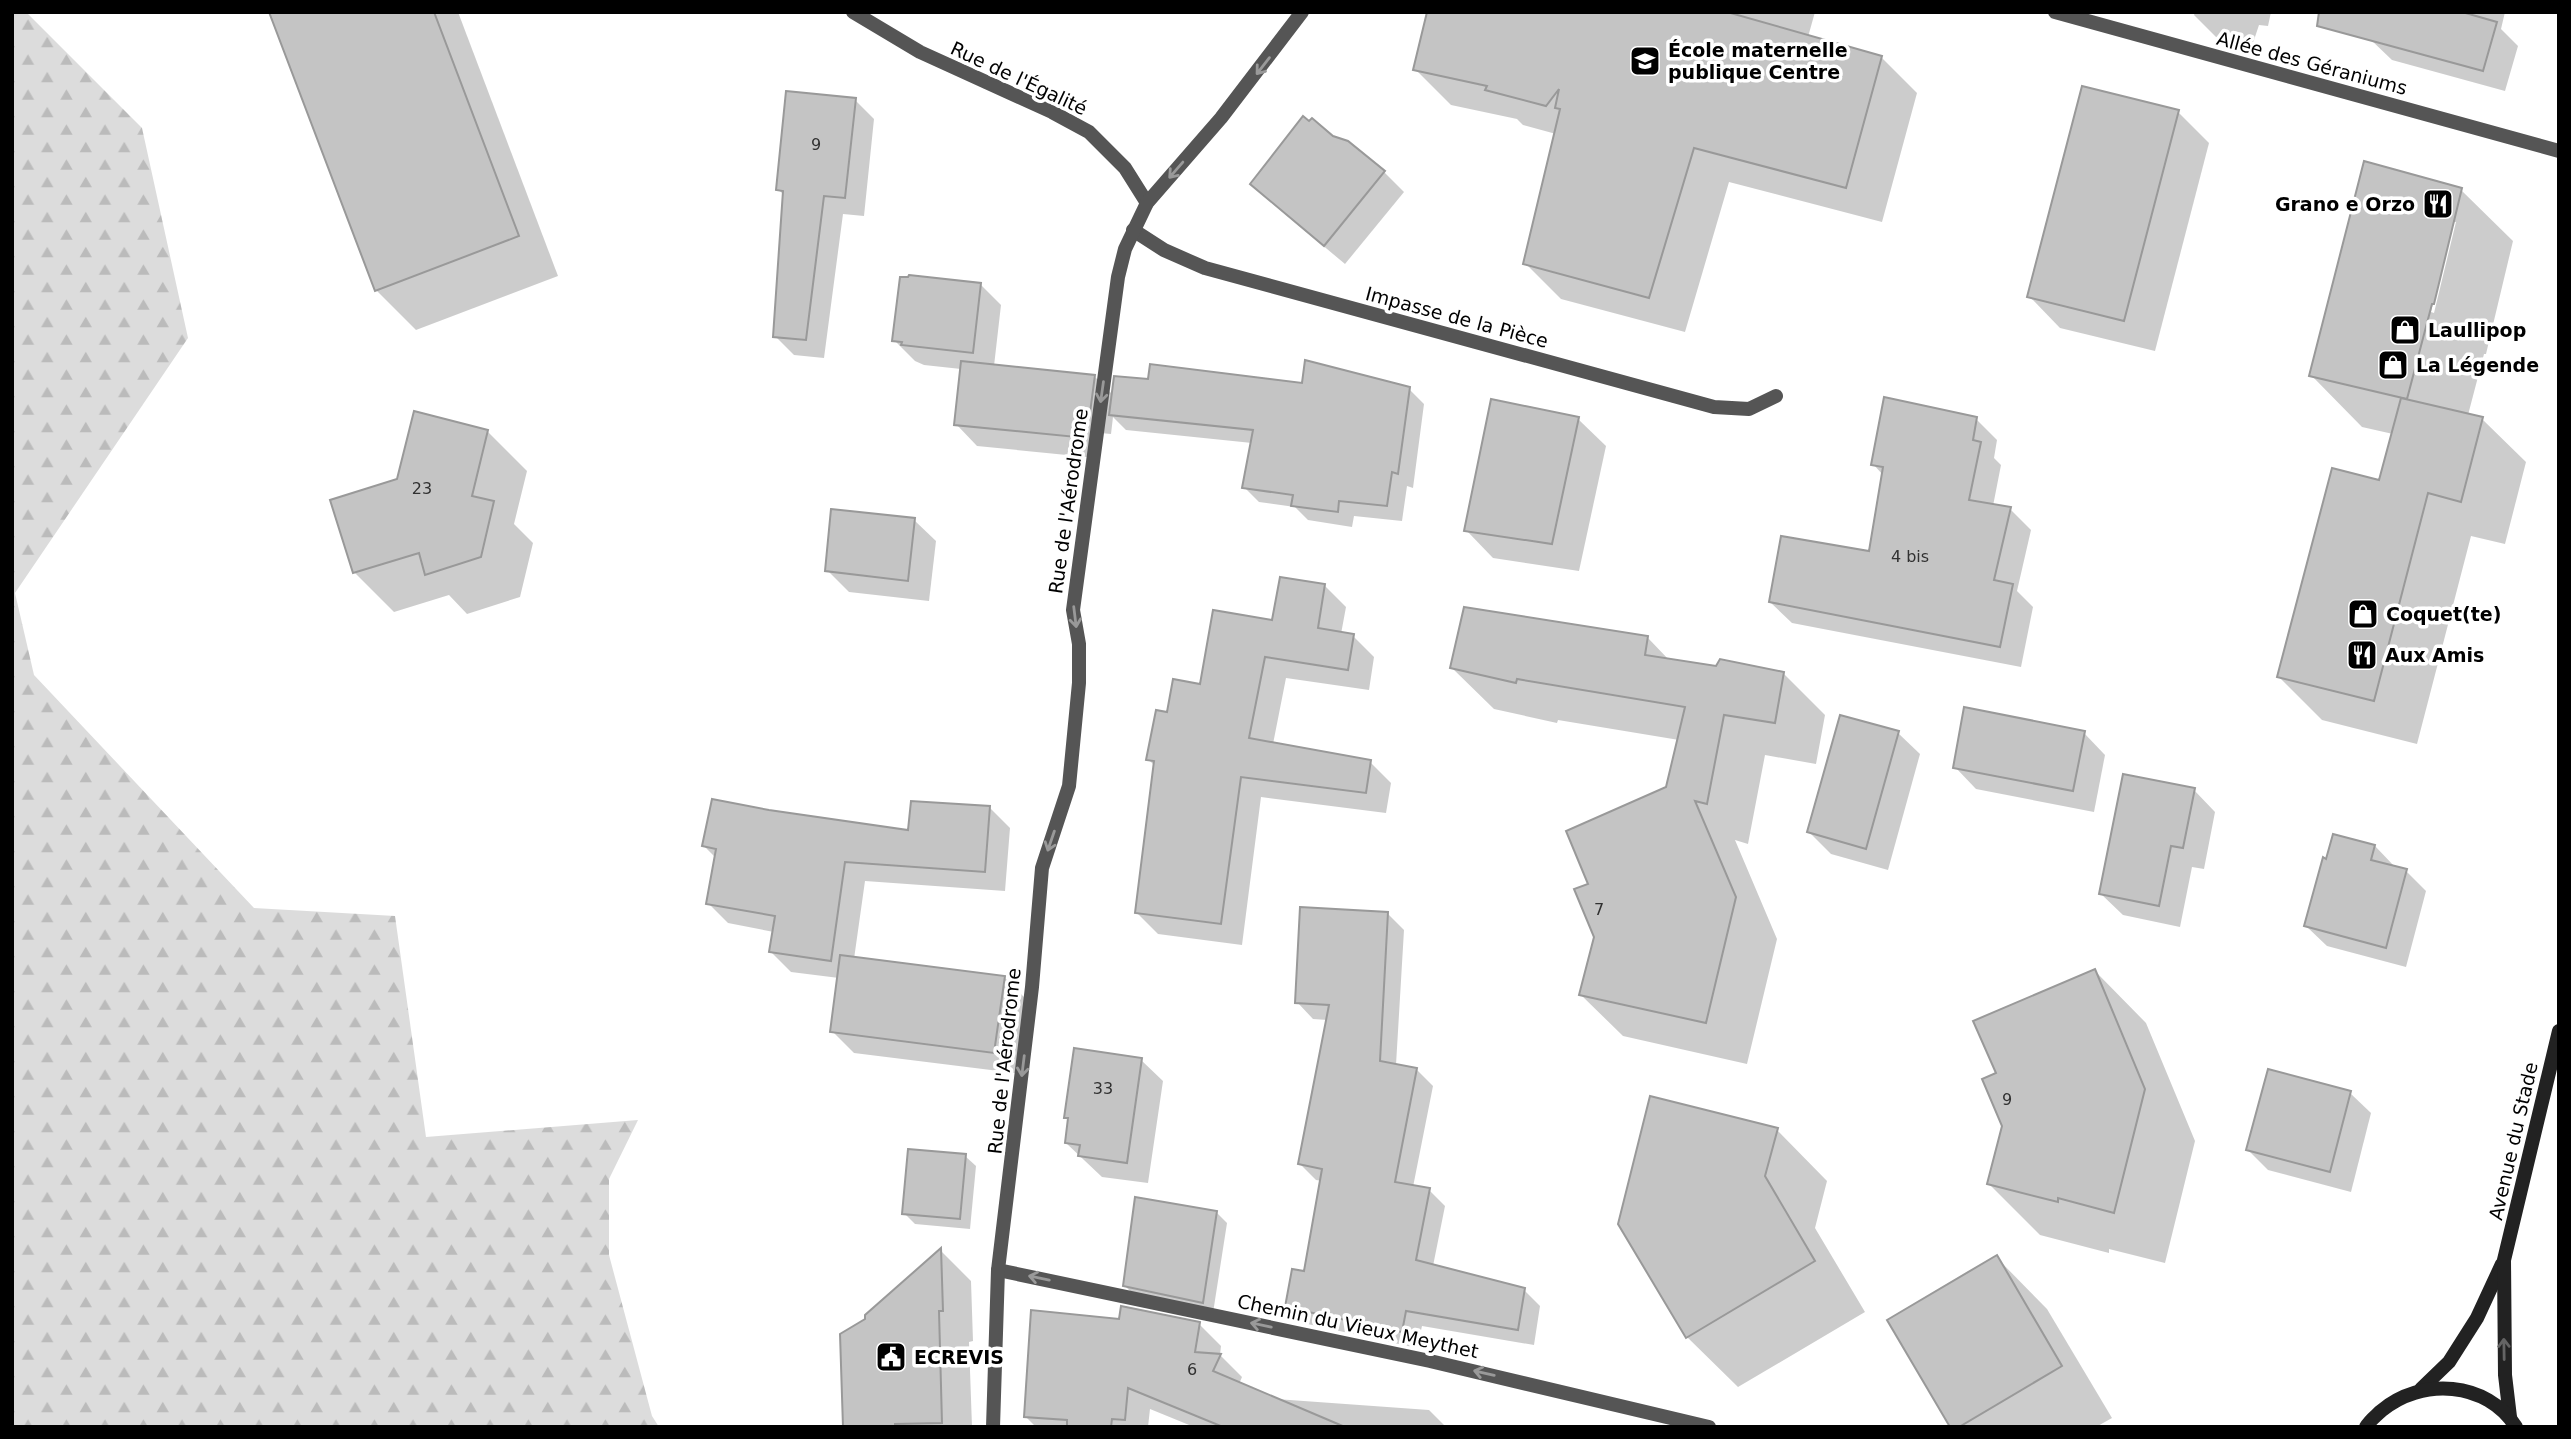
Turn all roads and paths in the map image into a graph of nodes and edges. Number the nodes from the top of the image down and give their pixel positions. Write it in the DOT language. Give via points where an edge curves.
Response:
graph roads {
  1 [pos="853,12"];
  2 [pos="1302,12"];
  3 [pos="2056,12"];
  4 [pos="2559,151"];
  5 [pos="1147,203"];
  6 [pos="1133,230"];
  7 [pos="1776,396"];
  8 [pos="2559,1031"];
  9 [pos="2504,1260"];
  10 [pos="998,1270"];
  11 [pos="2421,1390"];
  12 [pos="2513,1422"];
  13 [pos="993,1427"];
  14 [pos="1709,1427"];
  15 [pos="2366,1427"];
  1 -- 5 [label="street, Rue de l'Égalité" via="920,52 1089,132 1125,168"];
  2 -- 5 [label="street, Rue de l'Aérodrome, one-way" via="1221,118"];
  3 -- 4 [label="street, Allée des Géraniums"];
  5 -- 6 [label="street, Rue de l'Aérodrome"];
  6 -- 7 [label="street, Impasse de la Pièce" via="1205,268 1714,408 1749,409"];
  6 -- 10 [label="street, Rue de l'Aérodrome, one-way" via="1118,277 1073,610 1079,683 1069,786 1042,868"];
  8 -- 9 [label="main road, Avenue du Stade"];
  9 -- 11 [label="main road, Avenue du Stade" via="2477,1318 2449,1362"];
  12 -- 9 [label="main road, Avenue du Stade, one-way" via="2505,1375"];
  10 -- 13 [label="street, Rue de l'Aérodrome"];
  14 -- 10 [label="street, Chemin du Vieux Meythet, one-way" via="1550,1388"];
  11 -- 12 [label="main road" via="2454,1388 2484,1398"];
  11 -- 15 [label="main road" via="2392,1402"];
}
